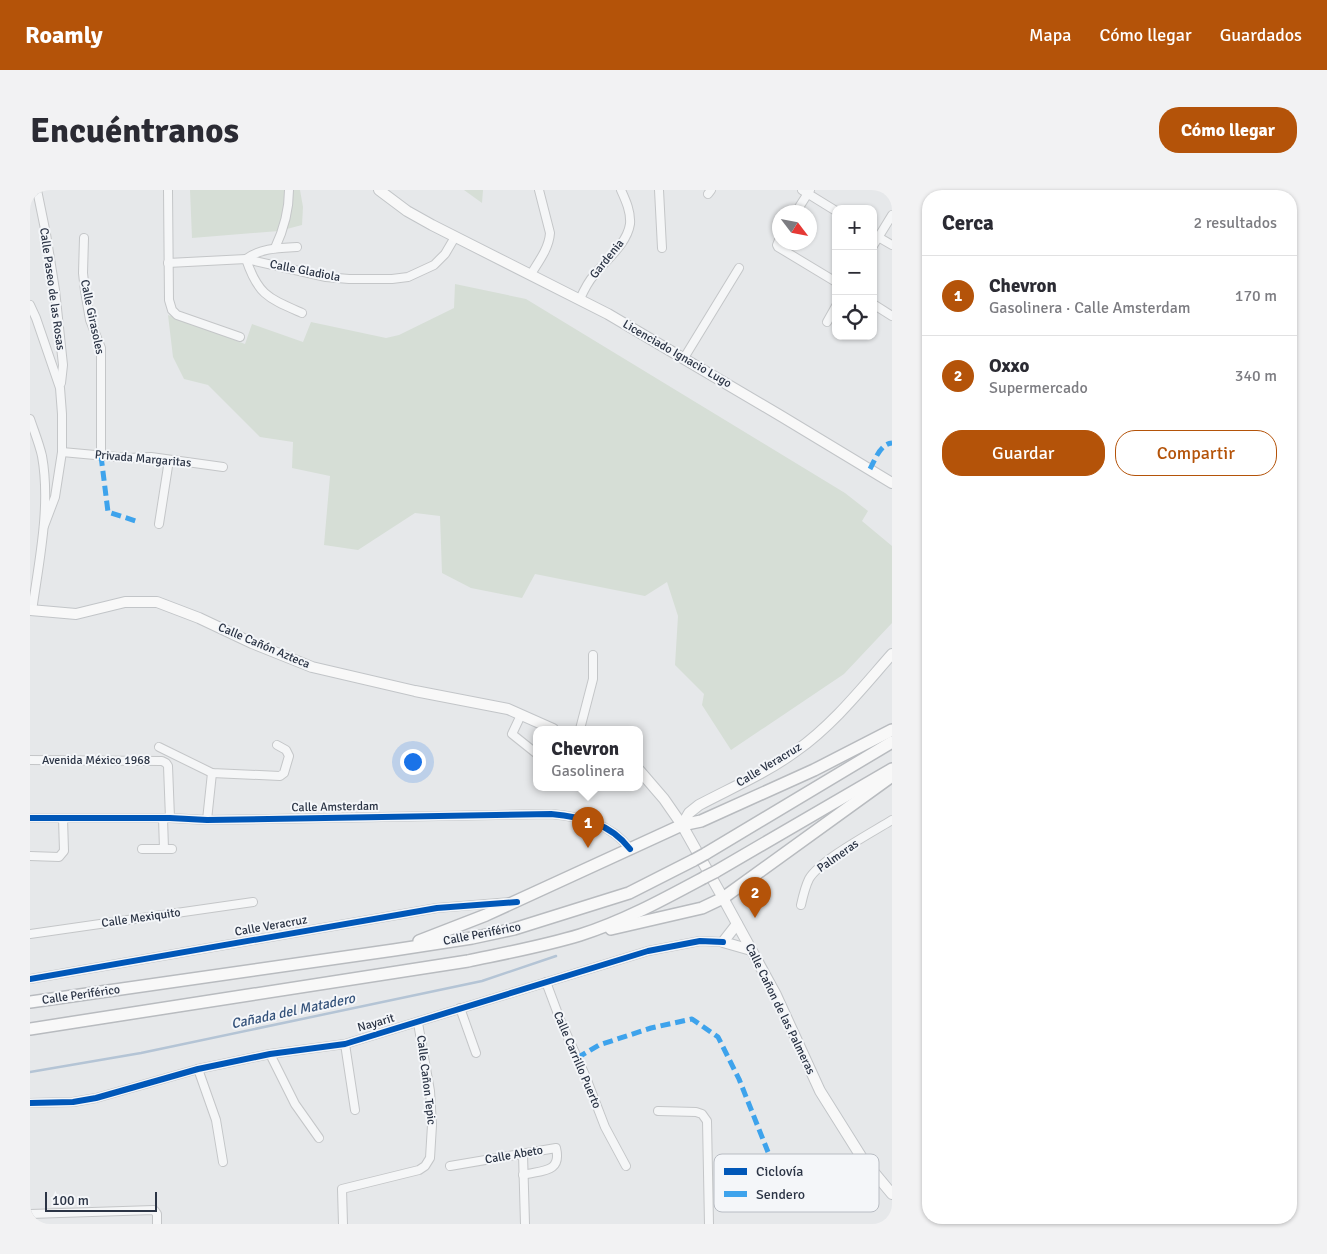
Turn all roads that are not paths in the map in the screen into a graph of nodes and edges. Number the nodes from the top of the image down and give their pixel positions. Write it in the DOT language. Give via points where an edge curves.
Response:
graph roads {
  1 [pos="37,190"];
  2 [pos="168,190"];
  3 [pos="288,190"];
  4 [pos="379,190"];
  5 [pos="539,190"];
  6 [pos="622,190"];
  7 [pos="660,190"];
  8 [pos="806,191"];
  9 [pos="799,205"];
  10 [pos="832,207"];
  11 [pos="892,215"];
  12 [pos="877,234"];
  13 [pos="877,236"];
  14 [pos="455,237"];
  15 [pos="84,238"];
  16 [pos="892,245"];
  17 [pos="297,247"];
  18 [pos="275,248"];
  19 [pos="662,248"];
  20 [pos="788,250"];
  21 [pos="246,259"];
  22 [pos="168,263"];
  23 [pos="739,268"];
  24 [pos="531,274"];
  25 [pos="832,279"];
  26 [pos="580,299"];
  27 [pos="30,305"];
  28 [pos="877,307"];
  29 [pos="302,312"];
  30 [pos="832,313"];
  31 [pos="892,316"];
  32 [pos="827,322"];
  33 [pos="240,337"];
  34 [pos="684,358"];
  35 [pos="60,388"];
  36 [pos="30,419"];
  37 [pos="62,452"];
  38 [pos="101,456"];
  39 [pos="169,460"];
  40 [pos="223,467"];
  41 [pos="892,484"];
  42 [pos="159,524"];
  43 [pos="44,526"];
  44 [pos="31,610"];
  45 [pos="892,654"];
  46 [pos="593,655"];
  47 [pos="521,715"];
  48 [pos="546,726"];
  49 [pos="581,726"];
  50 [pos="892,730"];
  51 [pos="892,742"];
  52 [pos="276,745"];
  53 [pos="159,747"];
  54 [pos="533,751"];
  55 [pos="30,760"];
  56 [pos="892,769"];
  57 [pos="212,773"];
  58 [pos="643,774"];
  59 [pos="892,776"];
  60 [pos="30,818"];
  61 [pos="63,818"];
  62 [pos="166,818"];
  63 [pos="208,820"];
  64 [pos="892,820"];
  65 [pos="682,825"];
  66 [pos="142,849"];
  67 [pos="630,849"];
  68 [pos="30,856"];
  69 [pos="724,898"];
  70 [pos="253,902"];
  71 [pos="517,902"];
  72 [pos="801,905"];
  73 [pos="736,924"];
  74 [pos="30,934"];
  75 [pos="580,935"];
  76 [pos="723,942"];
  77 [pos="394,950"];
  78 [pos="751,950"];
  79 [pos="30,979"];
  80 [pos="546,982"];
  81 [pos="30,1002"];
  82 [pos="460,1008"];
  83 [pos="418,1022"];
  84 [pos="30,1029"];
  85 [pos="346,1044"];
  86 [pos="476,1053"];
  87 [pos="270,1054"];
  88 [pos="198,1069"];
  89 [pos="30,1103"];
  90 [pos="355,1110"];
  91 [pos="658,1111"];
  92 [pos="319,1138"];
  93 [pos="523,1154"];
  94 [pos="859,1154"];
  95 [pos="223,1162"];
  96 [pos="450,1166"];
  97 [pos="626,1166"];
  98 [pos="523,1175"];
  99 [pos="879,1178"];
  100 [pos="892,1194"];
  101 [pos="30,1214"];
  102 [pos="157,1224"];
  103 [pos="343,1224"];
  104 [pos="525,1224"];
  105 [pos="709,1224"];
  1 -- 35 [label="street, Calle Paseo de las Rosas" via="63,365"];
  2 -- 22 [label="street"];
  3 -- 18 [label="street" via="285,215"];
  4 -- 14 [label="main road, Licenciado Ignacio Lugo" via="407,211"];
  5 -- 24 [label="street" via="550,232 544,253"];
  6 -- 26 [label="street, Gardenia" via="629,211 628,232 592,276"];
  7 -- 19 [label="street"];
  8 -- 9 [label="street"];
  8 -- 10 [label="street"];
  11 -- 12 [label="street"];
  13 -- 16 [label="street"];
  14 -- 21 [label="street, Calle Gladiola" via="434,265 408,277 392,280 326,277"];
  14 -- 24 [label="main road, Licenciado Ignacio Lugo"];
  15 -- 38 [label="street, Calle Girasoles" via="85,292 90,320 101,348"];
  17 -- 18 [label="street"];
  18 -- 21 [label="street"];
  20 -- 25 [label="street"];
  21 -- 22 [label="street, Calle Gladiola"];
  21 -- 29 [label="street" via="258,288"];
  22 -- 33 [label="street" via="172,310 177,315"];
  23 -- 34 [label="street"];
  24 -- 26 [label="main road, Licenciado Ignacio Lugo"];
  26 -- 34 [label="main road, Licenciado Ignacio Lugo"];
  27 -- 35 [label="street"];
  28 -- 31 [label="street"];
  30 -- 32 [label="street"];
  34 -- 41 [label="main road, Licenciado Ignacio Lugo"];
  35 -- 37 [label="street"];
  36 -- 43 [label="street" via="42,463"];
  37 -- 38 [label="street, Privada Margaritas"];
  37 -- 43 [label="street" via="55,498"];
  38 -- 39 [label="street, Privada Margaritas"];
  39 -- 40 [label="street, Privada Margaritas"];
  39 -- 42 [label="street"];
  43 -- 44 [label="street"];
  44 -- 47 [label="main road, Calle Cañón Azteca" via="76,614 124,602 157,602 312,667 487,704"];
  45 -- 65 [label="main road, Calle Veracruz" via="828,724 803,746 699,805"];
  46 -- 49 [label="street" via="594,679"];
  47 -- 48 [label="main road, Calle Cañón Azteca"];
  47 -- 54 [label="street" via="512,734"];
  50 -- 65 [label="highway" via="814,770 701,821"];
  51 -- 77 [label="highway, Calle Periférico, bridge" via="705,854 628,893 539,922 472,938"];
  52 -- 57 [label="street" via="286,750 289,756 282,776"];
  53 -- 57 [label="street"];
  55 -- 62 [label="street, Avenida México 1968" via="162,761 168,766"];
  56 -- 75 [label="highway, Calle Periférico" via="710,875 634,914"];
  57 -- 63 [label="street"];
  58 -- 65 [label="main road, Calle Cañon de las Palmeras"];
  59 -- 69 [label="highway"];
  60 -- 61 [label="street, Calle Amsterdam"];
  61 -- 62 [label="street, Calle Amsterdam"];
  61 -- 68 [label="street" via="62,854 58,857"];
  62 -- 63 [label="street, Calle Amsterdam"];
  62 -- 66 [label="street, Avenida México 1968" via="168,849"];
  63 -- 67 [label="street, Calle Amsterdam" via="551,814 599,824 616,834"];
  64 -- 72 [label="street, Palmeras" via="815,871"];
  65 -- 67 [label="highway"];
  65 -- 69 [label="main road, Calle Cañon de las Palmeras"];
  67 -- 71 [label="highway"];
  69 -- 73 [label="main road, Calle Cañon de las Palmeras"];
  69 -- 75 [label="highway" via="676,915"];
  70 -- 74 [label="street, Calle Mexiquito"];
  71 -- 77 [label="highway"];
  71 -- 79 [label="street, Calle Veracruz" via="437,908"];
  73 -- 76 [label="main road"];
  73 -- 78 [label="main road, Calle Cañon de las Palmeras"];
  75 -- 84 [label="highway, Calle Periférico" via="468,961"];
  76 -- 78 [label="main road"];
  76 -- 80 [label="street, Nayarit" via="700,941 648,951"];
  77 -- 81 [label="highway, Calle Periférico"];
  78 -- 94 [label="main road, Calle Cañon de las Palmeras" via="776,995 820,1091"];
  80 -- 82 [label="street, Nayarit"];
  80 -- 97 [label="street, Calle Carrillo Puerto" via="609,1136"];
  82 -- 83 [label="street, Nayarit"];
  82 -- 86 [label="street"];
  83 -- 85 [label="street, Nayarit"];
  83 -- 103 [label="street, Calle Cañon Tepic" via="430,1091 430,1158 419,1170 342,1190"];
  85 -- 87 [label="street, Nayarit"];
  85 -- 90 [label="street"];
  87 -- 88 [label="street, Nayarit"];
  87 -- 92 [label="street" via="295,1104"];
  88 -- 89 [label="street, Nayarit" via="81,1101"];
  88 -- 95 [label="street" via="216,1120"];
  91 -- 105 [label="street" via="696,1112 707,1121"];
  93 -- 96 [label="street, Calle Abeto"];
  93 -- 98 [label="street"];
  93 -- 98 [label="street, Calle Abeto" via="556,1148 559,1159 550,1168"];
  98 -- 104 [label="street"];
  99 -- 100 [label="main road, Calle Cañon de las Palmeras"];
  101 -- 102 [label="street" via="154,1210"];
}
